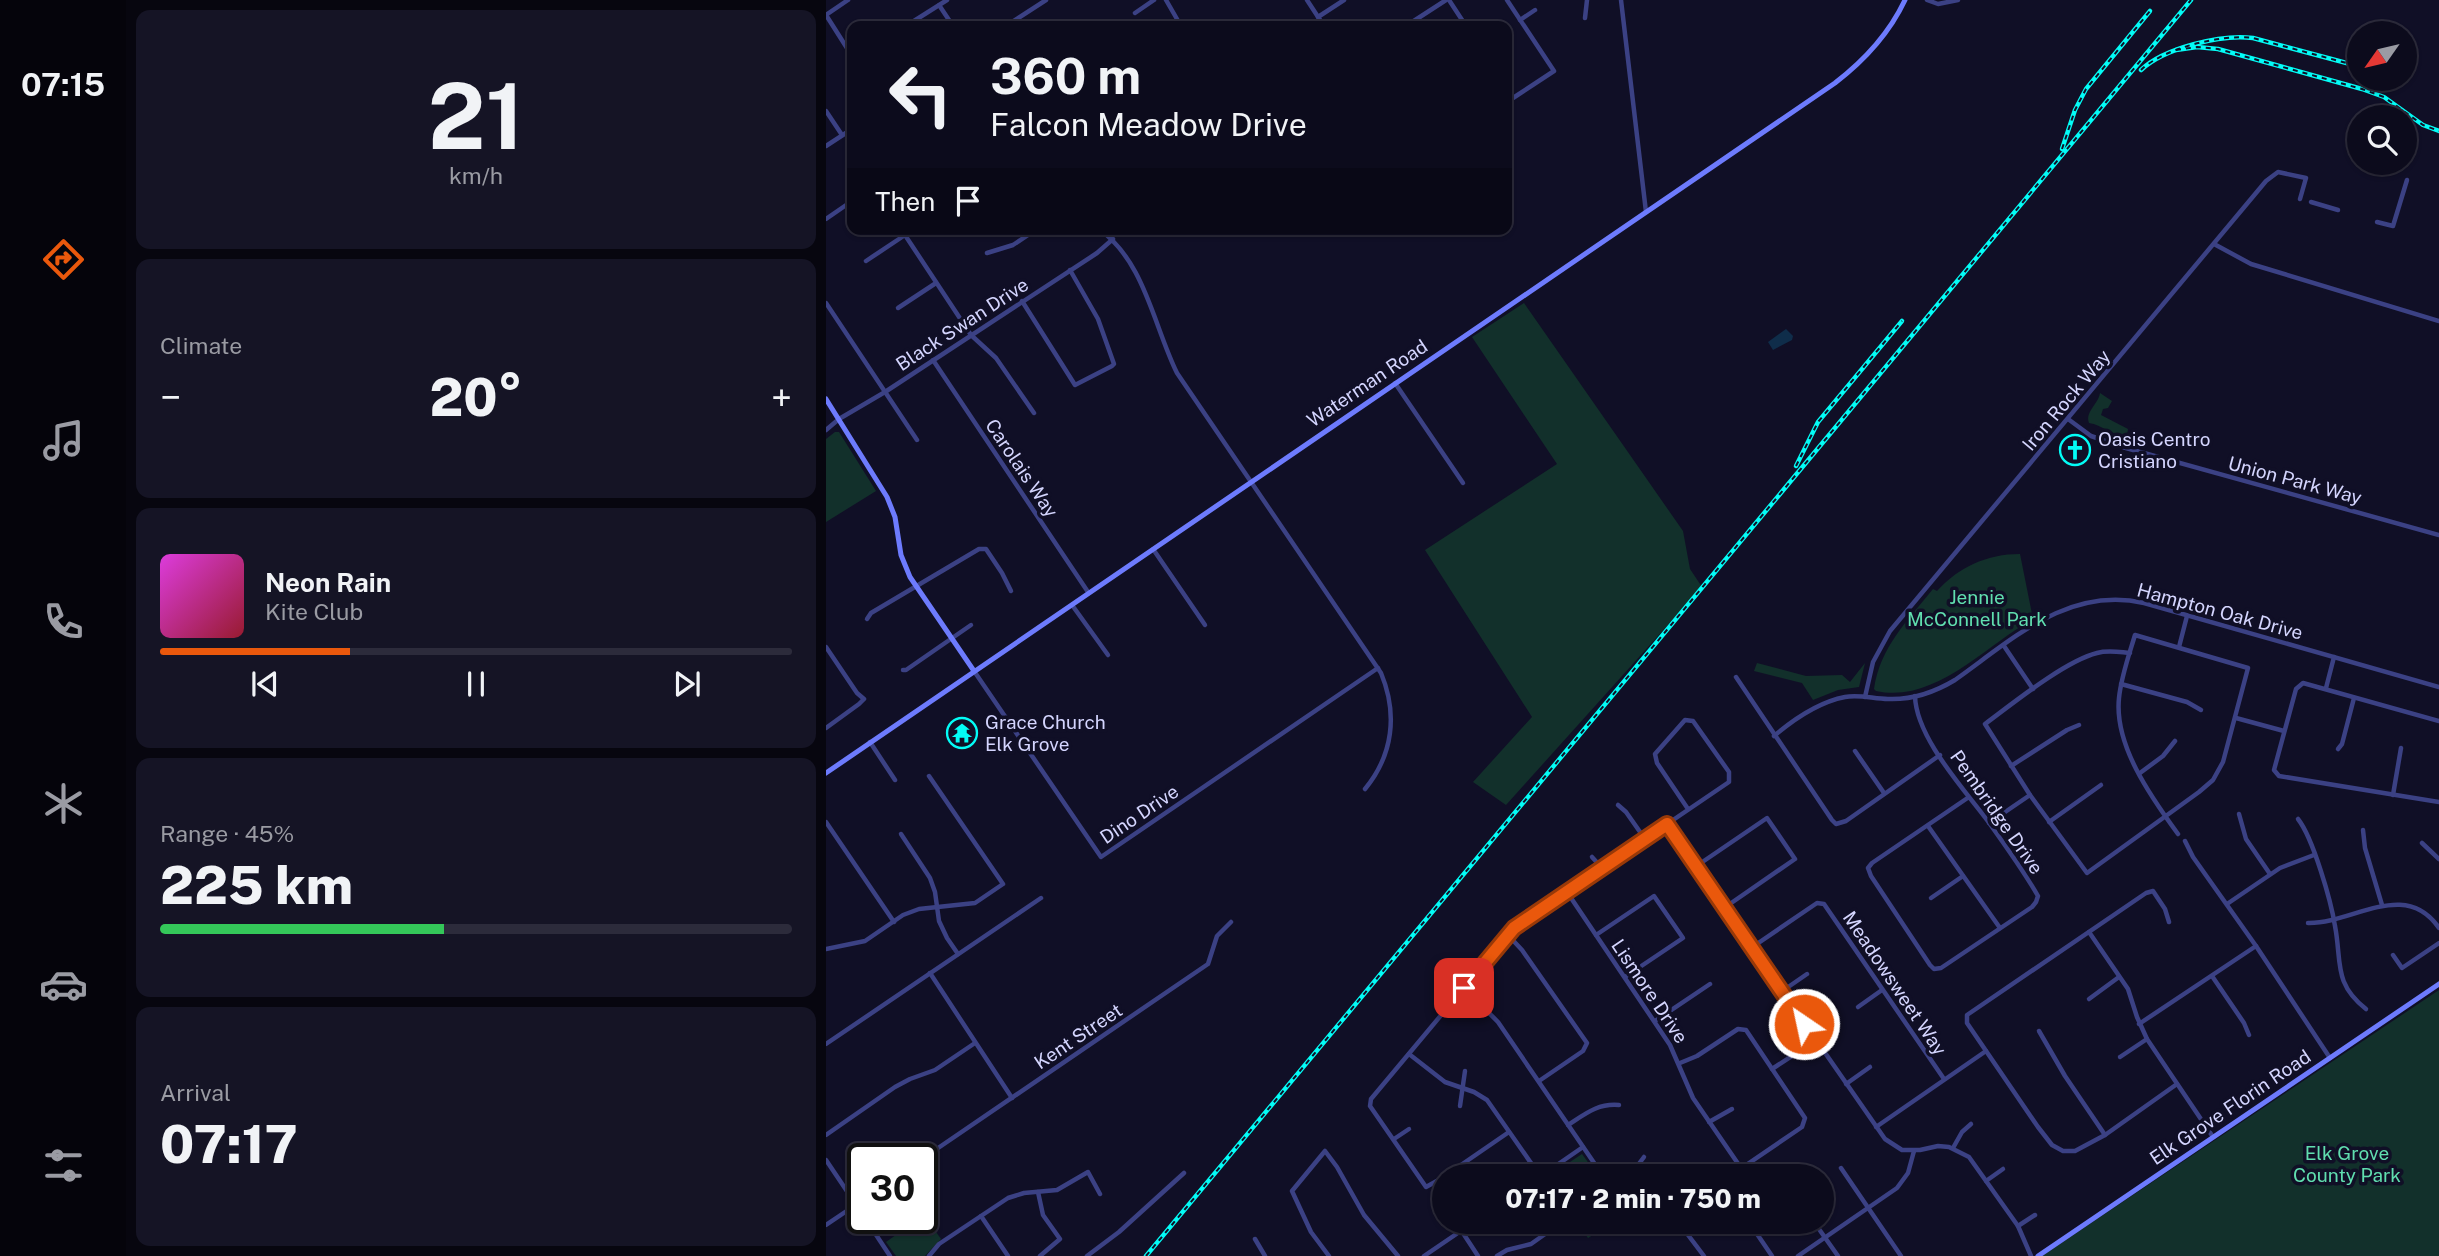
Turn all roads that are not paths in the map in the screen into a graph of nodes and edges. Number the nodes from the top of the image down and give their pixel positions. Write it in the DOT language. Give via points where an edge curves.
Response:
graph roads {
  1 [pos="848,0"];
  2 [pos="947,0"];
  3 [pos="1046,0"];
  4 [pos="1154,0"];
  5 [pos="1166,0"];
  6 [pos="1307,0"];
  7 [pos="1344,0"];
  8 [pos="1448,0"];
  9 [pos="1507,0"];
  10 [pos="1587,0"];
  11 [pos="1620,0"];
  12 [pos="1905,0"];
  13 [pos="1927,0"];
  14 [pos="1958,0"];
  15 [pos="939,5"];
  16 [pos="1535,10"];
  17 [pos="1135,13"];
  18 [pos="826,15"];
  19 [pos="1318,17"];
  20 [pos="1585,18"];
  21 [pos="1520,20"];
  22 [pos="913,21"];
  23 [pos="950,21"];
  24 [pos="1014,21"];
  25 [pos="1178,21"];
  26 [pos="1321,21"];
  27 [pos="1415,21"];
  28 [pos="1463,21"];
  29 [pos="847,48"];
  30 [pos="1512,96"];
  31 [pos="826,111"];
  32 [pos="847,132"];
  33 [pos="842,135"];
  34 [pos="826,146"];
  35 [pos="2407,180"];
  36 [pos="2300,199"];
  37 [pos="2311,202"];
  38 [pos="847,204"];
  39 [pos="2338,210"];
  40 [pos="1646,212"];
  41 [pos="826,219"];
  42 [pos="2377,222"];
  43 [pos="905,235"];
  44 [pos="1028,235"];
  45 [pos="1107,235"];
  46 [pos="1112,239"];
  47 [pos="2214,244"];
  48 [pos="987,253"];
  49 [pos="866,261"];
  50 [pos="1070,270"];
  51 [pos="936,283"];
  52 [pos="1022,301"];
  53 [pos="826,303"];
  54 [pos="898,308"];
  55 [pos="2439,321"];
  56 [pos="971,335"];
  57 [pos="933,360"];
  58 [pos="1395,383"];
  59 [pos="885,392"];
  60 [pos="826,399"];
  61 [pos="1034,413"];
  62 [pos="839,419"];
  63 [pos="2068,419"];
  64 [pos="826,430"];
  65 [pos="917,440"];
  66 [pos="1250,482"];
  67 [pos="1463,483"];
  68 [pos="2439,535"];
  69 [pos="1152,549"];
  70 [pos="916,586"];
  71 [pos="1011,591"];
  72 [pos="1088,593"];
  73 [pos="1071,604"];
  74 [pos="2187,616"];
  75 [pos="867,618"];
  76 [pos="971,625"];
  77 [pos="1205,625"];
  78 [pos="952,639"];
  79 [pos="826,646"];
  80 [pos="2004,646"];
  81 [pos="2179,647"];
  82 [pos="2130,653"];
  83 [pos="1108,654"];
  84 [pos="2334,657"];
  85 [pos="1378,668"];
  86 [pos="903,670"];
  87 [pos="974,671"];
  88 [pos="1736,677"];
  89 [pos="2121,684"];
  90 [pos="2439,687"];
  91 [pos="2326,688"];
  92 [pos="2033,689"];
  93 [pos="1915,696"];
  94 [pos="1865,697"];
  95 [pos="2354,698"];
  96 [pos="2201,710"];
  97 [pos="2236,718"];
  98 [pos="2439,721"];
  99 [pos="2079,725"];
  100 [pos="826,728"];
  101 [pos="2284,730"];
  102 [pos="1774,736"];
  103 [pos="2175,741"];
  104 [pos="870,743"];
  105 [pos="2401,748"];
  106 [pos="2338,749"];
  107 [pos="1855,751"];
  108 [pos="1940,755"];
  109 [pos="2011,766"];
  110 [pos="826,773"];
  111 [pos="2140,773"];
  112 [pos="929,776"];
  113 [pos="895,780"];
  114 [pos="2101,785"];
  115 [pos="1365,789"];
  116 [pos="1884,793"];
  117 [pos="2030,795"];
  118 [pos="2393,795"];
  119 [pos="1969,797"];
  120 [pos="2439,802"];
  121 [pos="1618,805"];
  122 [pos="1688,809"];
  123 [pos="2239,814"];
  124 [pos="2164,816"];
  125 [pos="2298,819"];
  126 [pos="826,822"];
  127 [pos="2049,822"];
  128 [pos="1989,823"];
  129 [pos="1667,824"];
  130 [pos="1928,826"];
  131 [pos="2363,830"];
  132 [pos="901,834"];
  133 [pos="2178,834"];
  134 [pos="1644,839"];
  135 [pos="2185,841"];
  136 [pos="2422,843"];
  137 [pos="2314,855"];
  138 [pos="1592,857"];
  139 [pos="2439,859"];
  140 [pos="1601,867"];
  141 [pos="1695,867"];
  142 [pos="2270,874"];
  143 [pos="1963,876"];
  144 [pos="1567,892"];
  145 [pos="1041,898"];
  146 [pos="1930,898"];
  147 [pos="2227,904"];
  148 [pos="2382,905"];
  149 [pos="937,907"];
  150 [pos="1724,908"];
  151 [pos="2334,920"];
  152 [pos="894,922"];
  153 [pos="1231,922"];
  154 [pos="2169,922"];
  155 [pos="2308,923"];
  156 [pos="2000,928"];
  157 [pos="2439,928"];
  158 [pos="2089,932"];
  159 [pos="1507,934"];
  160 [pos="1596,935"];
  161 [pos="2439,943"];
  162 [pos="2256,946"];
  163 [pos="1751,948"];
  164 [pos="826,949"];
  165 [pos="958,954"];
  166 [pos="2393,955"];
  167 [pos="930,973"];
  168 [pos="1807,974"];
  169 [pos="2119,976"];
  170 [pos="2212,976"];
  171 [pos="1625,977"];
  172 [pos="1710,984"];
  173 [pos="2439,984"];
  174 [pos="1464,988"];
  175 [pos="1882,990"];
  176 [pos="1781,992"];
  177 [pos="2089,999"];
  178 [pos="1858,1007"];
  179 [pos="2366,1009"];
  180 [pos="1654,1021"];
  181 [pos="2140,1024"];
  182 [pos="2039,1031"];
  183 [pos="2249,1035"];
  184 [pos="2147,1039"];
  185 [pos="1815,1041"];
  186 [pos="975,1043"];
  187 [pos="826,1044"];
  188 [pos="1986,1051"];
  189 [pos="1409,1054"];
  190 [pos="2120,1057"];
  191 [pos="2330,1058"];
  192 [pos="1680,1063"];
  193 [pos="1870,1067"];
  194 [pos="1772,1069"];
  195 [pos="1465,1071"];
  196 [pos="1944,1079"];
  197 [pos="1539,1081"];
  198 [pos="1846,1084"];
  199 [pos="2177,1084"];
  200 [pos="1462,1089"];
  201 [pos="1012,1098"];
  202 [pos="1619,1105"];
  203 [pos="1460,1106"];
  204 [pos="1732,1109"];
  205 [pos="1709,1122"];
  206 [pos="1972,1124"];
  207 [pos="1568,1125"];
  208 [pos="1876,1127"];
  209 [pos="1409,1129"];
  210 [pos="1509,1132"];
  211 [pos="826,1135"];
  212 [pos="2105,1135"];
  213 [pos="2213,1137"];
  214 [pos="1394,1139"];
  215 [pos="1583,1147"];
  216 [pos="1953,1148"];
  217 [pos="938,1149"];
  218 [pos="1914,1151"];
  219 [pos="1644,1157"];
  220 [pos="826,1160"];
  221 [pos="1463,1164"];
  222 [pos="1532,1164"];
  223 [pos="1558,1164"];
  224 [pos="1595,1164"];
  225 [pos="1639,1164"];
  226 [pos="1738,1164"];
  227 [pos="1747,1164"];
  228 [pos="1840,1168"];
  229 [pos="2003,1169"];
  230 [pos="1184,1173"];
  231 [pos="1986,1181"];
  232 [pos="1432,1184"];
  233 [pos="847,1192"];
  234 [pos="1038,1192"];
  235 [pos="1100,1194"];
  236 [pos="1868,1208"];
  237 [pos="847,1211"];
  238 [pos="2035,1215"];
  239 [pos="981,1216"];
  240 [pos="826,1225"];
  241 [pos="2018,1226"];
  242 [pos="876,1234"];
  243 [pos="1455,1234"];
  244 [pos="1464,1234"];
  245 [pos="1545,1234"];
  246 [pos="1687,1234"];
  247 [pos="1757,1234"];
  248 [pos="1822,1234"];
  249 [pos="1825,1238"];
  250 [pos="1255,1239"];
  251 [pos="1425,1255"];
  252 [pos="890,1256"];
  253 [pos="929,1256"];
  254 [pos="1009,1256"];
  255 [pos="1041,1256"];
  256 [pos="1087,1256"];
  257 [pos="1265,1256"];
  258 [pos="1329,1256"];
  259 [pos="1398,1256"];
  260 [pos="1478,1256"];
  261 [pos="1497,1256"];
  262 [pos="1704,1256"];
  263 [pos="1772,1256"];
  264 [pos="1798,1256"];
  265 [pos="1838,1256"];
  266 [pos="1901,1256"];
  267 [pos="2031,1256"];
  268 [pos="2038,1256"];
  1 -- 18 [label="street"];
  2 -- 15 [label="street"];
  3 -- 24 [label="street"];
  4 -- 17 [label="street"];
  5 -- 25 [label="street"];
  6 -- 19 [label="street"];
  7 -- 19 [label="street"];
  8 -- 27 [label="street"];
  8 -- 28 [label="street"];
  9 -- 21 [label="street"];
  10 -- 20 [label="street"];
  11 -- 40 [label="street"];
  12 -- 40 [label="main road, Waterman Road" via="1887,32 1857,66"];
  13 -- 14 [label="street" via="1938,4"];
  15 -- 22 [label="street"];
  15 -- 23 [label="street"];
  16 -- 21 [label="street"];
  18 -- 29 [label="street"];
  19 -- 26 [label="street"];
  21 -- 30 [label="street" via="1554,71"];
  31 -- 33 [label="street"];
  32 -- 33 [label="street"];
  33 -- 34 [label="street"];
  35 -- 42 [label="street" via="2393,226"];
  36 -- 47 [label="street, Iron Rock Way" via="2306,178 2278,172"];
  37 -- 39 [label="street"];
  38 -- 41 [label="street"];
  40 -- 58 [label="main road, Waterman Road"];
  43 -- 49 [label="street"];
  43 -- 51 [label="street"];
  44 -- 48 [label="street"];
  45 -- 46 [label="street"];
  46 -- 50 [label="street, Black Swan Drive"];
  46 -- 66 [label="street" via="1133,266 1177,373"];
  47 -- 55 [label="street" via="2251,264"];
  47 -- 63 [label="street, Iron Rock Way"];
  50 -- 52 [label="street, Black Swan Drive"];
  50 -- 52 [label="street" via="1098,319 1112,366 1075,385"];
  51 -- 54 [label="street"];
  51 -- 56 [label="street"];
  52 -- 56 [label="street, Black Swan Drive"];
  53 -- 59 [label="street"];
  56 -- 57 [label="street, Black Swan Drive"];
  56 -- 61 [label="street" via="996,358"];
  57 -- 59 [label="street, Black Swan Drive"];
  57 -- 72 [label="street, Carolais Way"];
  58 -- 66 [label="main road, Waterman Road"];
  58 -- 67 [label="street"];
  59 -- 62 [label="street, Black Swan Drive"];
  59 -- 65 [label="street"];
  60 -- 62 [label="main road"];
  62 -- 64 [label="street, Black Swan Drive"];
  62 -- 70 [label="main road" via="887,497 901,555"];
  63 -- 68 [label="street, Union Park Way" via="2091,436 2114,444"];
  63 -- 94 [label="street, Iron Rock Way" via="1890,631 1873,662"];
  66 -- 69 [label="main road, Waterman Road"];
  66 -- 85 [label="street"];
  69 -- 72 [label="main road, Waterman Road"];
  69 -- 77 [label="street"];
  70 -- 71 [label="street" via="986,549"];
  70 -- 75 [label="street"];
  70 -- 78 [label="main road"];
  72 -- 73 [label="main road, Waterman Road"];
  73 -- 83 [label="street"];
  73 -- 87 [label="main road, Waterman Road"];
  74 -- 80 [label="street, Hampton Oak Drive" via="2132,600 2094,600 2052,614"];
  74 -- 81 [label="street"];
  74 -- 84 [label="street, Hampton Oak Drive"];
  76 -- 78 [label="street"];
  78 -- 86 [label="street"];
  78 -- 87 [label="main road"];
  79 -- 100 [label="street" via="863,699"];
  80 -- 92 [label="street"];
  80 -- 93 [label="street, Hampton Oak Drive" via="1955,681"];
  81 -- 82 [label="street" via="2135,635"];
  81 -- 97 [label="street" via="2248,668"];
  82 -- 89 [label="street"];
  82 -- 92 [label="street" via="2089,655"];
  84 -- 90 [label="street, Hampton Oak Drive"];
  84 -- 91 [label="street"];
  85 -- 87 [label="street, Dino Drive" via="1101,857"];
  85 -- 115 [label="street" via="1387,685 1391,731 1385,758"];
  87 -- 104 [label="main road, Waterman Road"];
  88 -- 102 [label="street"];
  89 -- 96 [label="street"];
  89 -- 111 [label="street" via="2120,728"];
  91 -- 95 [label="street"];
  91 -- 101 [label="street" via="2303,683 2296,690"];
  92 -- 109 [label="street" via="1984,724"];
  93 -- 94 [label="street, Hampton Oak Drive"];
  93 -- 108 [label="street, Pembridge Drive" via="1921,725"];
  94 -- 102 [label="street, Hampton Oak Drive" via="1826,702"];
  95 -- 98 [label="street"];
  95 -- 106 [label="street"];
  97 -- 101 [label="street"];
  97 -- 124 [label="street" via="2217,774"];
  99 -- 109 [label="street"];
  101 -- 118 [label="street" via="2274,770 2279,776"];
  102 -- 116 [label="street" via="1836,824"];
  103 -- 111 [label="street"];
  104 -- 110 [label="main road, Waterman Road"];
  104 -- 113 [label="street"];
  105 -- 118 [label="street"];
  107 -- 116 [label="street"];
  108 -- 116 [label="street"];
  108 -- 119 [label="street, Pembridge Drive"];
  109 -- 117 [label="street"];
  111 -- 124 [label="street"];
  112 -- 149 [label="street" via="1003,884 975,903"];
  114 -- 127 [label="street"];
  117 -- 127 [label="street"];
  117 -- 128 [label="street"];
  118 -- 120 [label="street"];
  119 -- 128 [label="street, Pembridge Drive"];
  119 -- 130 [label="street"];
  121 -- 134 [label="street"];
  122 -- 122 [label="street" via="1657,763 1656,754 1685,720 1693,721 1729,772 1729,782"];
  122 -- 129 [label="street"];
  123 -- 142 [label="street" via="2246,839"];
  124 -- 127 [label="street" via="2087,873"];
  124 -- 133 [label="street"];
  125 -- 137 [label="street"];
  126 -- 152 [label="street"];
  128 -- 156 [label="street, Pembridge Drive" via="2038,897 2034,905"];
  129 -- 134 [label="street"];
  129 -- 141 [label="street"];
  130 -- 143 [label="street"];
  130 -- 156 [label="street" via="1868,868 1930,965 1941,968"];
  131 -- 148 [label="street"];
  132 -- 149 [label="street" via="930,878"];
  134 -- 140 [label="street"];
  135 -- 147 [label="street"];
  136 -- 139 [label="street"];
  137 -- 142 [label="street"];
  137 -- 151 [label="street"];
  138 -- 140 [label="street"];
  140 -- 144 [label="street"];
  141 -- 150 [label="street"];
  141 -- 150 [label="street" via="1767,818 1795,859"];
  142 -- 147 [label="street"];
  143 -- 146 [label="street"];
  143 -- 156 [label="street"];
  144 -- 159 [label="street"];
  144 -- 160 [label="street, Lismore Drive"];
  145 -- 165 [label="street"];
  147 -- 162 [label="street"];
  148 -- 151 [label="street"];
  148 -- 157 [label="street" via="2415,908"];
  149 -- 152 [label="street" via="913,911"];
  149 -- 165 [label="street" via="943,930"];
  150 -- 163 [label="street"];
  151 -- 155 [label="street"];
  151 -- 179 [label="street" via="2341,973 2349,991"];
  152 -- 164 [label="street" via="865,941"];
  153 -- 201 [label="street, Kent Street" via="1217,936 1208,964"];
  154 -- 158 [label="street" via="2153,891"];
  158 -- 169 [label="street"];
  158 -- 188 [label="street" via="1967,1014"];
  159 -- 174 [label="street"];
  159 -- 197 [label="street" via="1587,1044"];
  160 -- 171 [label="street, Lismore Drive"];
  160 -- 171 [label="street" via="1654,896 1661,906 1683,938"];
  161 -- 166 [label="street" via="2402,968"];
  162 -- 170 [label="street"];
  162 -- 191 [label="street"];
  163 -- 175 [label="street, Meadowsweet Way" via="1816,903 1824,904"];
  163 -- 176 [label="street"];
  165 -- 167 [label="street"];
  167 -- 186 [label="street"];
  167 -- 187 [label="street"];
  168 -- 176 [label="street"];
  169 -- 177 [label="street"];
  169 -- 181 [label="street"];
  170 -- 181 [label="street"];
  170 -- 183 [label="street"];
  171 -- 180 [label="street, Lismore Drive"];
  172 -- 180 [label="street"];
  173 -- 191 [label="main road, Elk Grove Florin Road"];
  174 -- 189 [label="street"];
  174 -- 197 [label="street" via="1493,1015"];
  175 -- 178 [label="street"];
  175 -- 196 [label="street, Meadowsweet Way"];
  176 -- 185 [label="street"];
  180 -- 192 [label="street, Lismore Drive"];
  181 -- 184 [label="street"];
  182 -- 212 [label="street"];
  184 -- 190 [label="street"];
  184 -- 199 [label="street"];
  185 -- 194 [label="street"];
  185 -- 198 [label="street"];
  186 -- 201 [label="street"];
  186 -- 211 [label="street" via="935,1070 895,1087"];
  188 -- 196 [label="street"];
  188 -- 212 [label="street" via="2056,1149 2075,1151"];
  189 -- 200 [label="street" via="1445,1082"];
  189 -- 214 [label="street" via="1371,1099 1370,1106"];
  191 -- 213 [label="main road, Elk Grove Florin Road"];
  192 -- 194 [label="street" via="1738,1029 1746,1030"];
  192 -- 205 [label="street, Lismore Drive" via="1688,1088"];
  193 -- 198 [label="street"];
  194 -- 227 [label="street" via="1805,1118 1802,1127"];
  195 -- 200 [label="street"];
  196 -- 208 [label="street"];
  197 -- 207 [label="street"];
  198 -- 208 [label="street"];
  199 -- 212 [label="street"];
  199 -- 213 [label="street"];
  200 -- 203 [label="street"];
  200 -- 210 [label="street" via="1487,1100"];
  201 -- 217 [label="street, Kent Street"];
  202 -- 207 [label="street" via="1600,1105"];
  204 -- 205 [label="street"];
  205 -- 226 [label="street, Lismore Drive"];
  206 -- 216 [label="street"];
  207 -- 215 [label="street"];
  208 -- 218 [label="street" via="1889,1143"];
  209 -- 214 [label="street"];
  210 -- 221 [label="street"];
  210 -- 222 [label="street"];
  213 -- 268 [label="main road, Elk Grove Florin Road"];
  214 -- 232 [label="street" via="1426,1187"];
  215 -- 223 [label="street"];
  215 -- 224 [label="street"];
  216 -- 218 [label="street"];
  216 -- 231 [label="street" via="1969,1157"];
  218 -- 236 [label="street" via="1903,1181"];
  219 -- 225 [label="street"];
  220 -- 233 [label="street"];
  228 -- 236 [label="street"];
  229 -- 231 [label="street"];
  230 -- 256 [label="street"];
  231 -- 241 [label="street"];
  234 -- 235 [label="street" via="1057,1190 1088,1172"];
  234 -- 239 [label="street" via="1013,1196"];
  234 -- 255 [label="street" via="1043,1215 1060,1239"];
  236 -- 249 [label="street"];
  236 -- 266 [label="street"];
  237 -- 240 [label="street"];
  238 -- 241 [label="street"];
  239 -- 253 [label="street"];
  239 -- 254 [label="street"];
  241 -- 267 [label="street"];
  242 -- 252 [label="street"];
  243 -- 251 [label="street"];
  244 -- 260 [label="street"];
  245 -- 261 [label="street"];
  246 -- 262 [label="street"];
  247 -- 263 [label="street"];
  248 -- 249 [label="street"];
  249 -- 264 [label="street"];
  249 -- 265 [label="street"];
  250 -- 257 [label="street"];
  258 -- 259 [label="street" via="1311,1233 1292,1191 1325,1151 1364,1214"];
}
